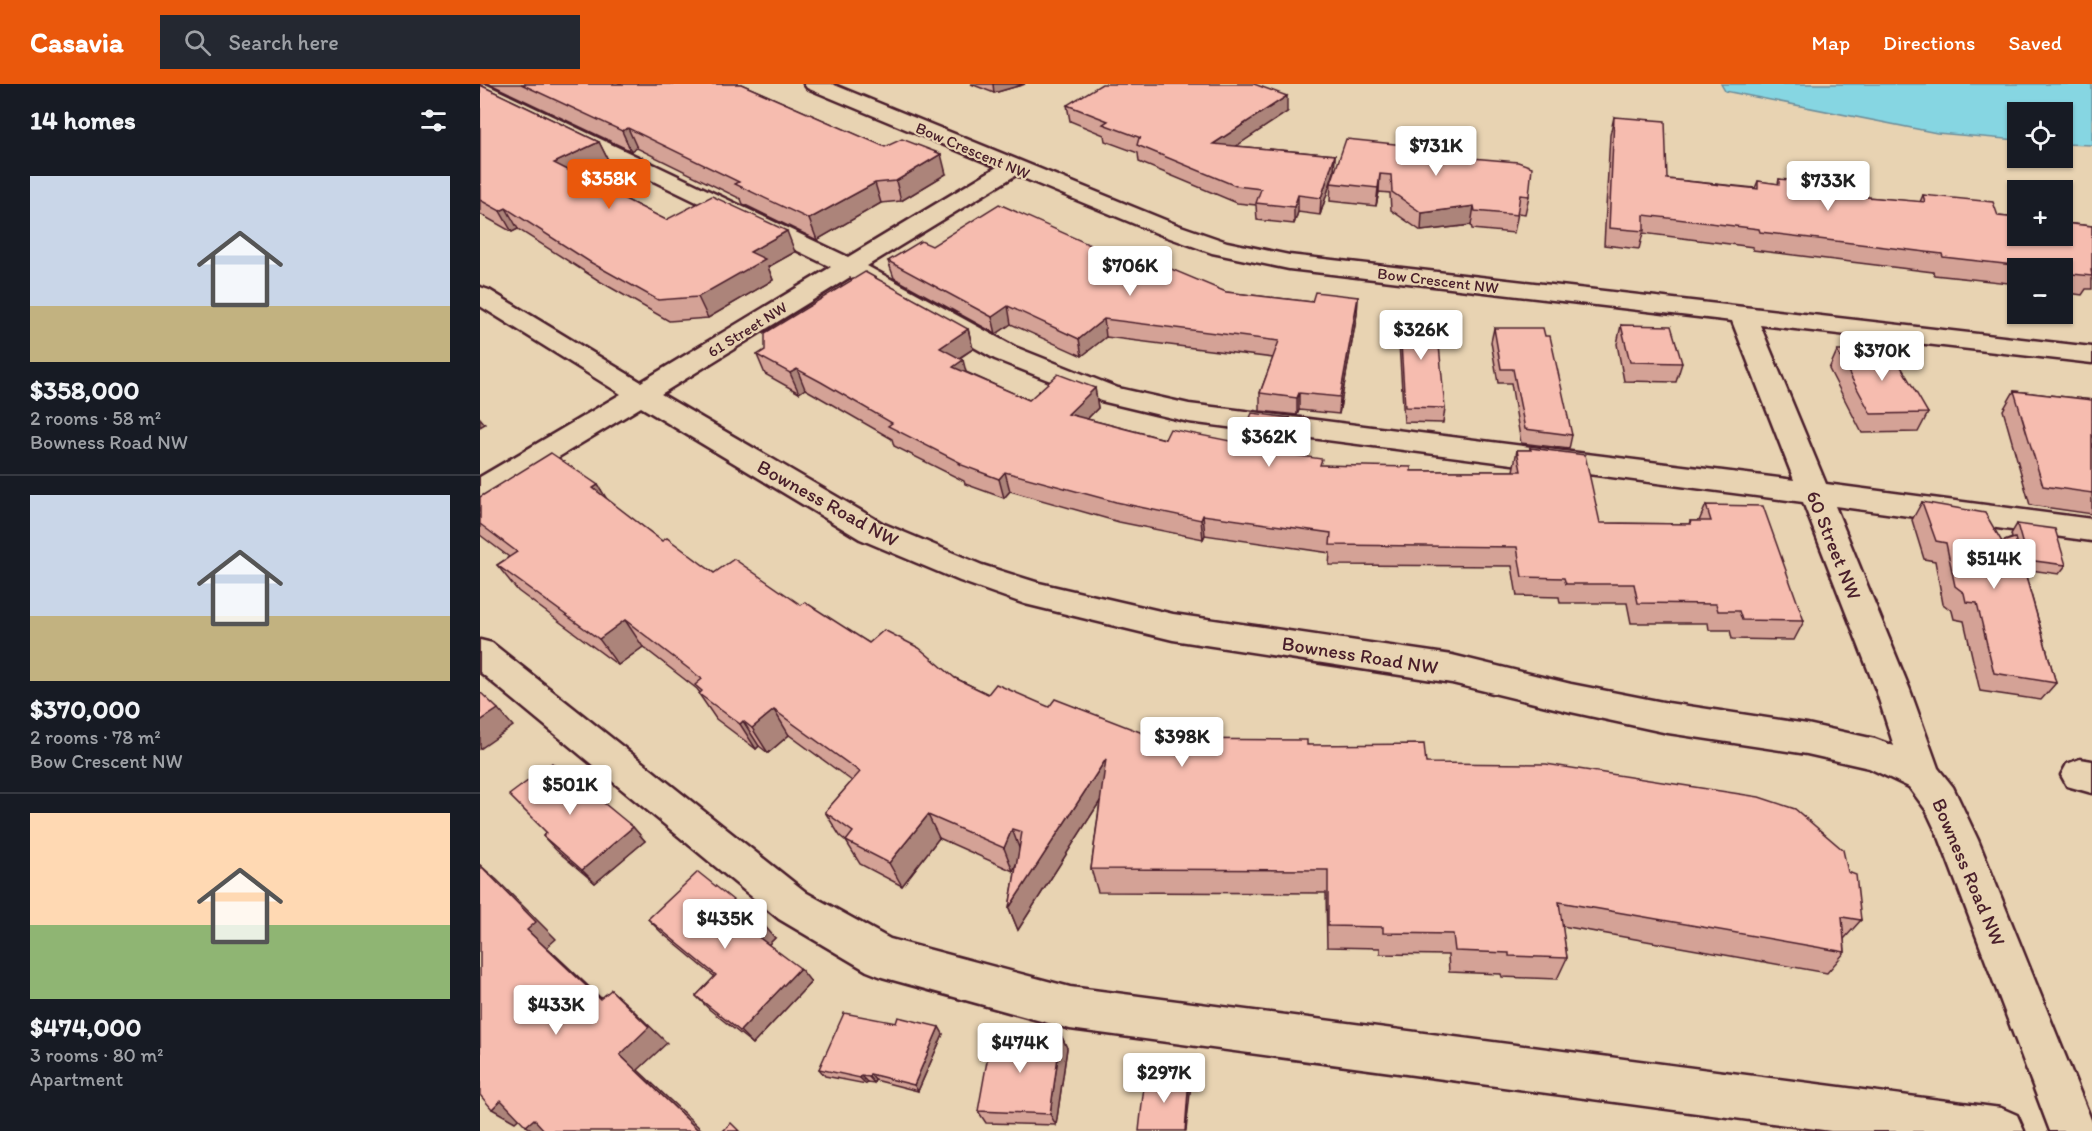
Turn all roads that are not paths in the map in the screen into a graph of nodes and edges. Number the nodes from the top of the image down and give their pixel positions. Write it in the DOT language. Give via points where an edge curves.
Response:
graph roads {
  1 [pos="814,84"];
  2 [pos="480,89"];
  3 [pos="1013,167"];
  4 [pos="848,266"];
  5 [pos="480,295"];
  6 [pos="1743,315"];
  7 [pos="2092,355"];
  8 [pos="642,395"];
  9 [pos="480,491"];
  10 [pos="1812,493"];
  11 [pos="2092,530"];
  12 [pos="480,653"];
  13 [pos="1922,776"];
  14 [pos="2001,1131"];
  15 [pos="2073,1131"];
  1 -- 3 [label="street, Bow Crescent NW"];
  2 -- 4 [label="street"];
  3 -- 4 [label="street, 61 Street NW"];
  3 -- 6 [label="street, Bow Crescent NW" via="1221,248 1289,262"];
  4 -- 8 [label="street, 61 Street NW"];
  4 -- 10 [label="street" via="1005,353 1111,395 1189,413"];
  5 -- 8 [label="street, Bowness Road NW"];
  6 -- 7 [label="street, Bow Crescent NW"];
  6 -- 10 [label="street, 60 Street NW"];
  8 -- 9 [label="street, 61 Street NW"];
  8 -- 13 [label="street, Bowness Road NW" via="871,531 1036,595 1173,627 1452,669 1657,716 1807,739 1875,754"];
  10 -- 11 [label="street"];
  10 -- 13 [label="street, 60 Street NW" via="1893,690"];
  12 -- 14 [label="street" via="793,906 882,957 1070,1008"];
  13 -- 15 [label="street, Bowness Road NW" via="1940,799 1959,840"];
}
